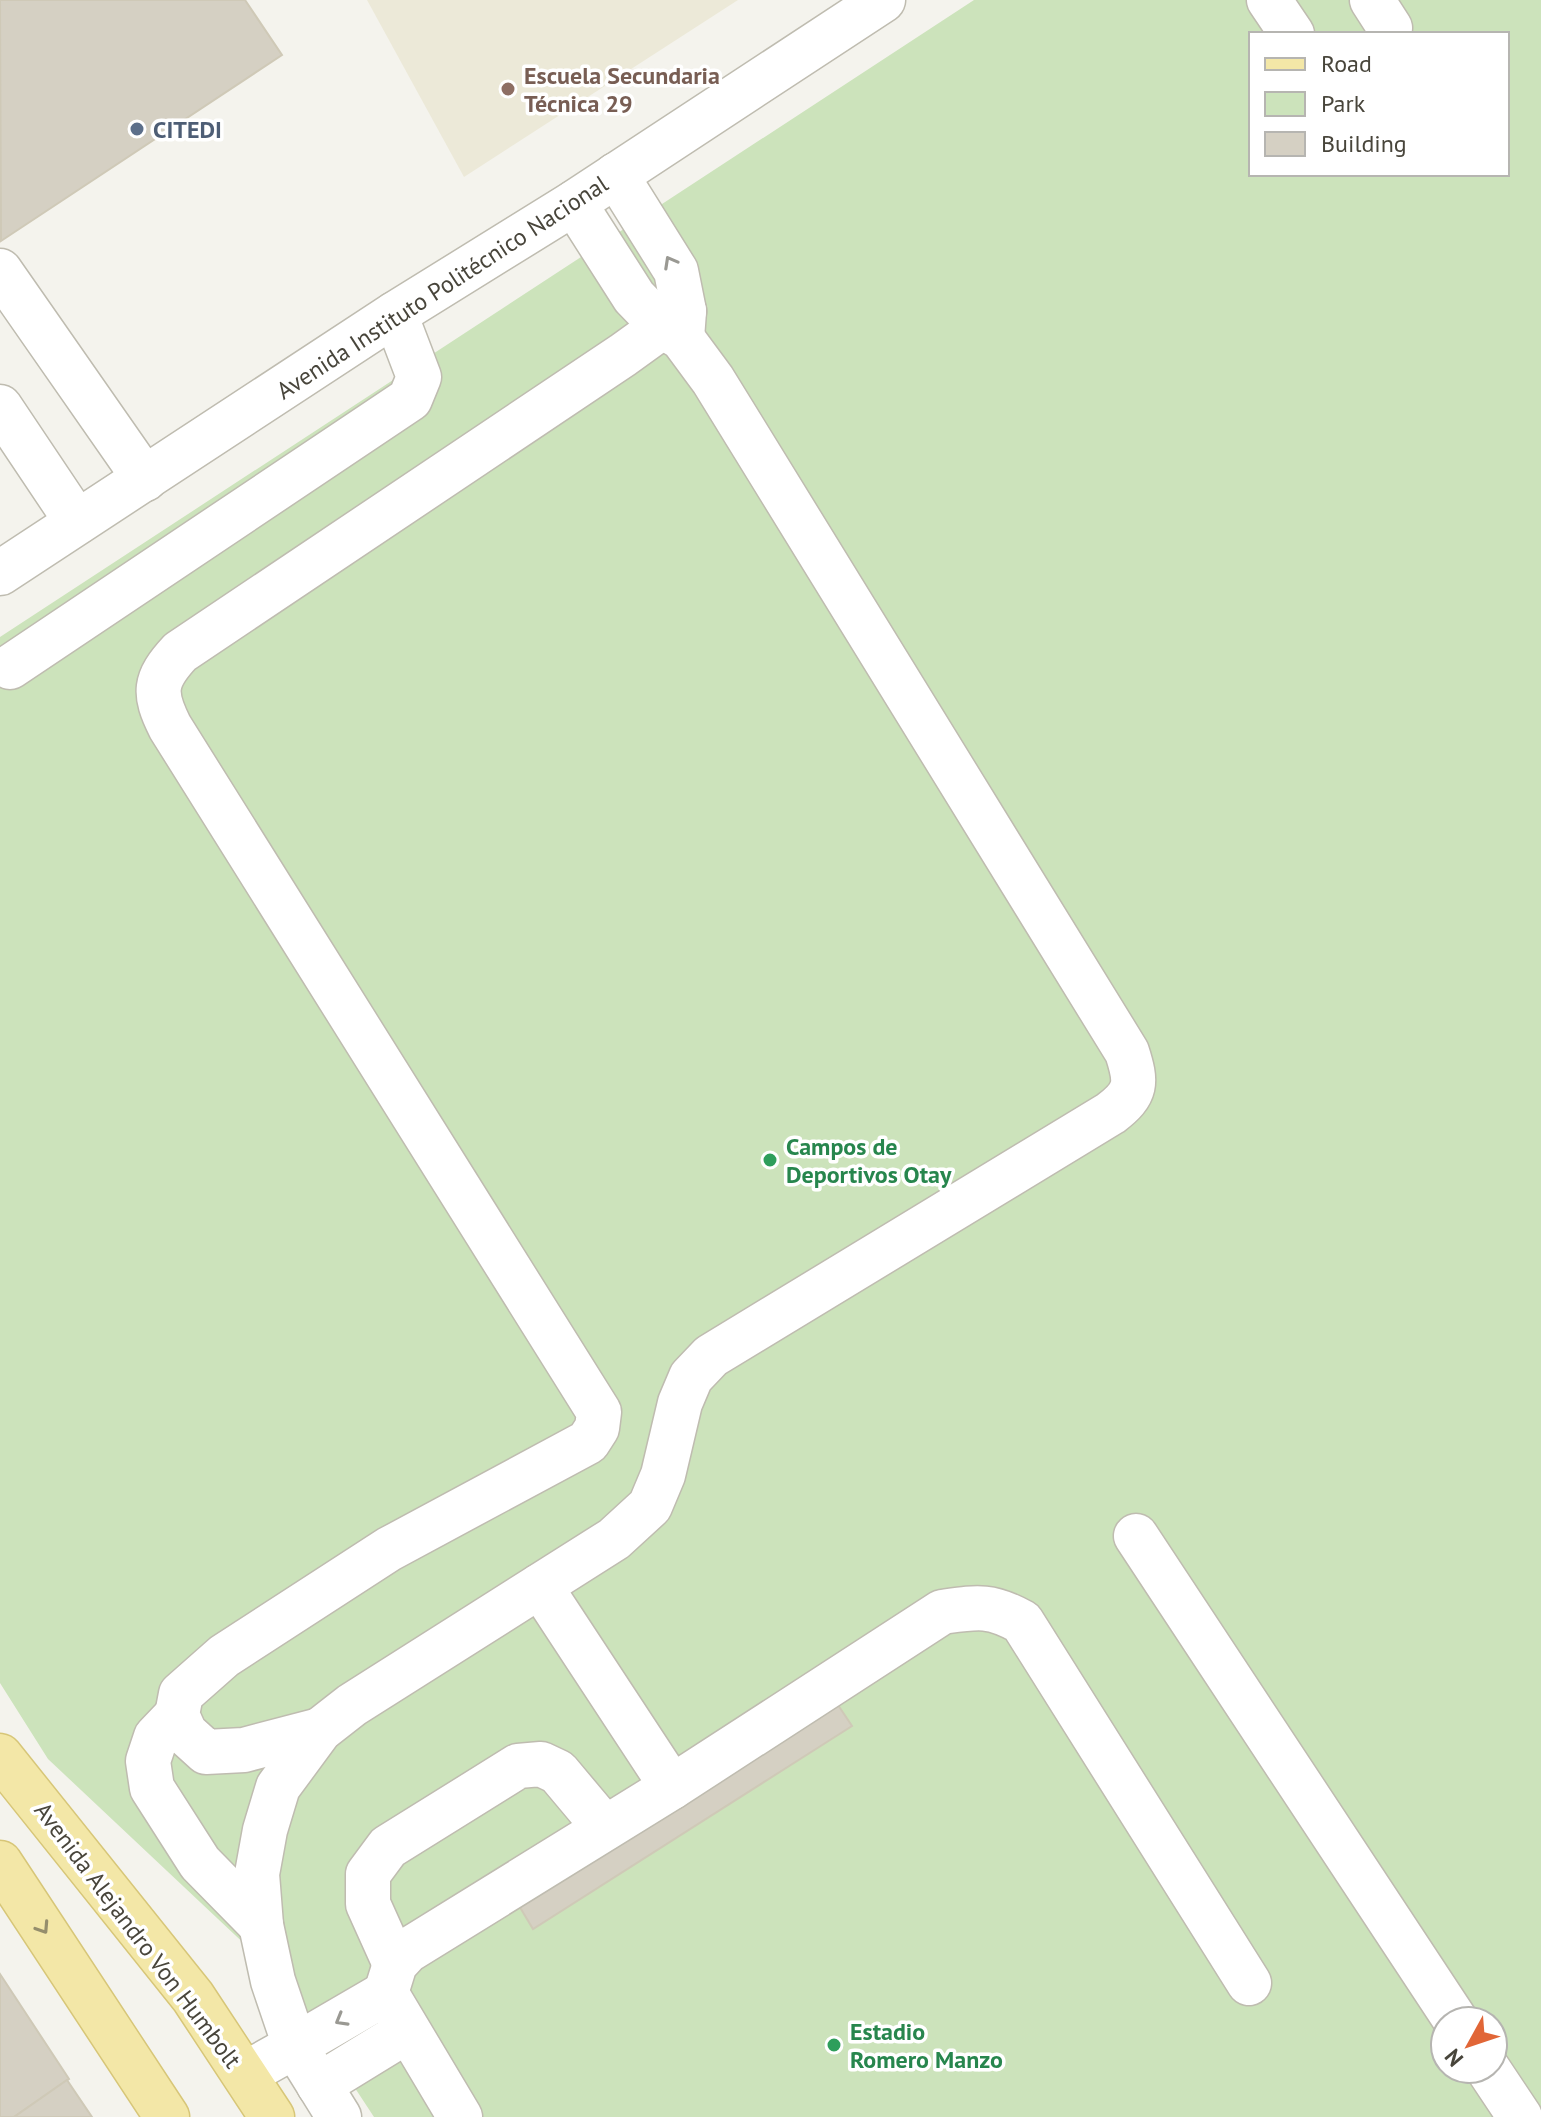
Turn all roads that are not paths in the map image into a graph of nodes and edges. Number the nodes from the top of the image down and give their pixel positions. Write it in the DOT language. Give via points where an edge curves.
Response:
graph roads {
  1 [pos="1269,0"];
  2 [pos="869,4"];
  3 [pos="1291,32"];
  4 [pos="616,175"];
  5 [pos="574,203"];
  6 [pos="0,271"];
  7 [pos="395,314"];
  8 [pos="676,325"];
  9 [pos="0,407"];
  10 [pos="145,479"];
  11 [pos="77,522"];
  12 [pos="0,573"];
  13 [pos="10,667"];
  14 [pos="1136,1536"];
  15 [pos="540,1586"];
  16 [pos="177,1715"];
  17 [pos="320,1730"];
  18 [pos="0,1756"];
  19 [pos="672,1787"];
  20 [pos="605,1828"];
  21 [pos="0,1863"];
  22 [pos="261,1925"];
  23 [pos="391,1979"];
  24 [pos="1249,1983"];
  25 [pos="1445,2005"];
  26 [pos="407,2031"];
  27 [pos="295,2046"];
  28 [pos="245,2074"];
  29 [pos="1499,2085"];
  30 [pos="329,2101"];
  31 [pos="167,2117"];
  32 [pos="272,2117"];
  33 [pos="460,2117"];
  34 [pos="1520,2117"];
  1 -- 3 [label="street"];
  2 -- 4 [label="street, Avenida Instituto Politécnico Nacional"];
  4 -- 5 [label="street, Avenida Instituto Politécnico Nacional"];
  8 -- 4 [label="street, one-way" via="676,271"];
  5 -- 7 [label="street, Avenida Instituto Politécnico Nacional"];
  5 -- 8 [label="street" via="634,297"];
  6 -- 10 [label="street"];
  7 -- 10 [label="street, Avenida Instituto Politécnico Nacional"];
  7 -- 13 [label="street" via="419,377 410,399"];
  8 -- 15 [label="street" via="1127,1052 1135,1076 1125,1102 1111,1113 711,1356 691,1377 680,1403 650,1506 614,1539"];
  8 -- 16 [label="street" via="180,652 159,680 157,696 170,727 599,1412 588,1442 389,1549 224,1656 181,1694"];
  9 -- 11 [label="street"];
  10 -- 11 [label="street, Avenida Instituto Politécnico Nacional"];
  11 -- 12 [label="street, Avenida Instituto Politécnico Nacional"];
  14 -- 25 [label="street"];
  15 -- 17 [label="street"];
  15 -- 19 [label="street"];
  16 -- 17 [label="street" via="185,1733 206,1752 244,1750"];
  16 -- 22 [label="street" via="156,1737 148,1761 152,1788 200,1863"];
  17 -- 22 [label="street" via="278,1787 257,1874"];
  18 -- 28 [label="main road, Avenida Alejandro Von Humbolt" via="193,1997"];
  19 -- 20 [label="street"];
  19 -- 24 [label="street" via="942,1612 1002,1610 1022,1622"];
  20 -- 23 [label="street" via="407,1951"];
  20 -- 23 [label="street" via="558,1772 541,1764 518,1766 388,1847 368,1874 368,1904"];
  21 -- 31 [label="main road, one-way"];
  22 -- 27 [label="street"];
  23 -- 26 [label="street"];
  23 -- 27 [label="street, one-way"];
  26 -- 30 [label="street"];
  26 -- 33 [label="street"];
  27 -- 28 [label="street"];
  27 -- 30 [label="street"];
  28 -- 32 [label="main road, Avenida Alejandro Von Humbolt"];
  29 -- 34 [label="street"];
}
